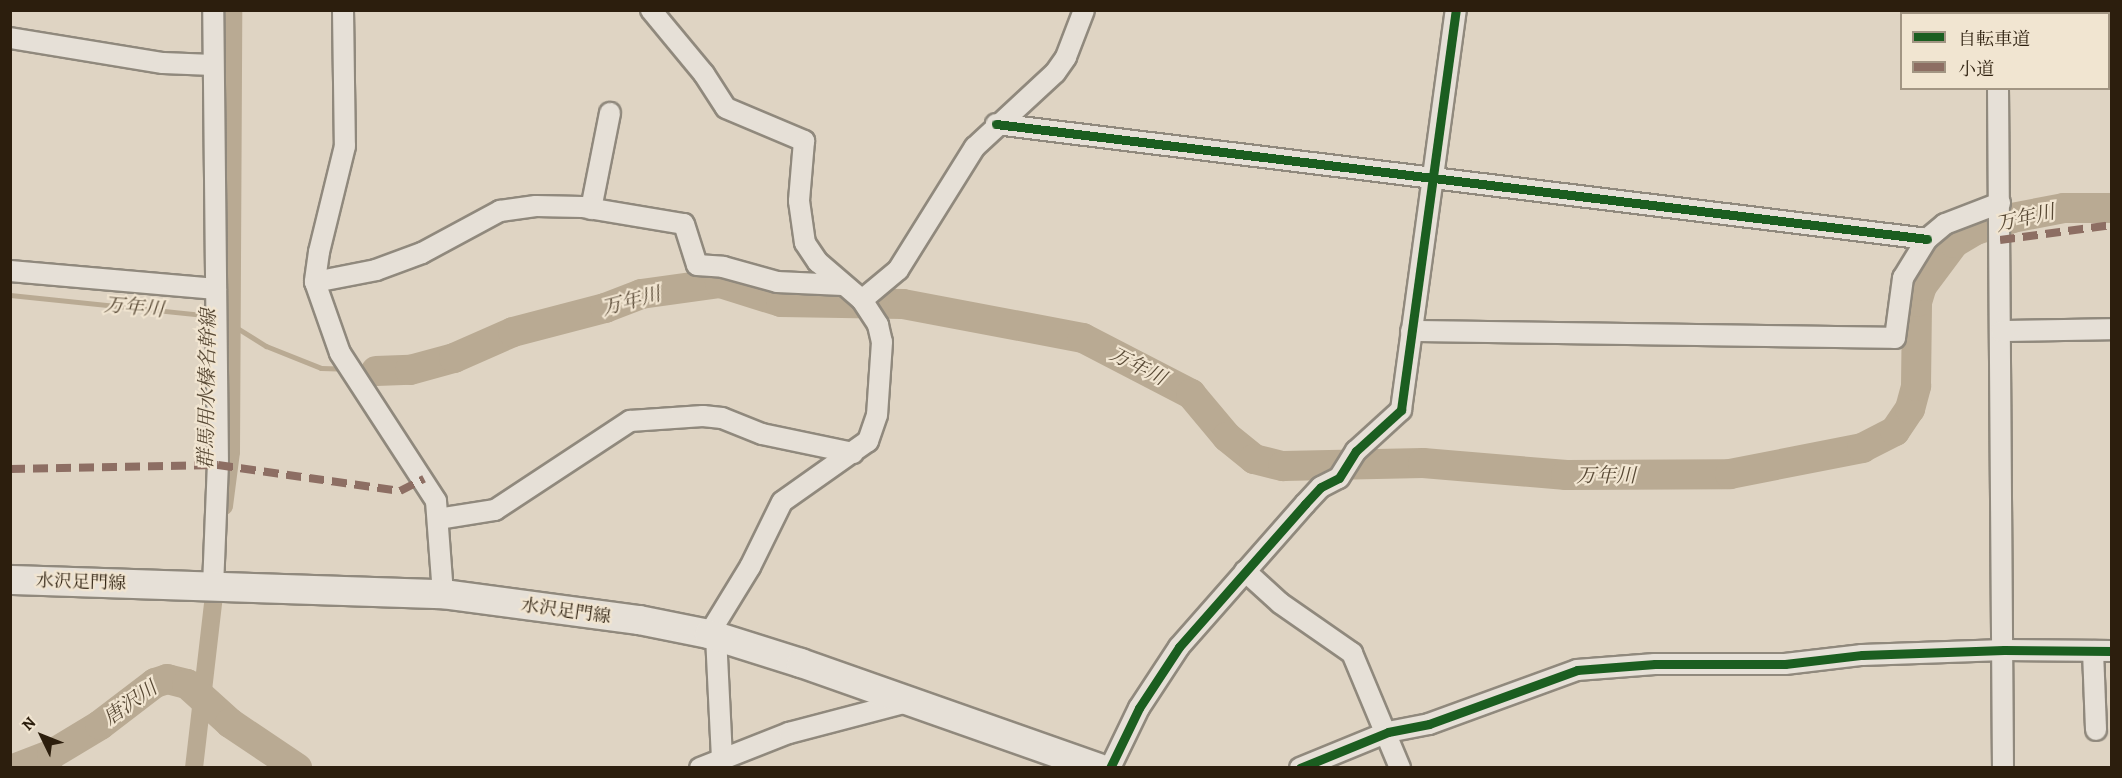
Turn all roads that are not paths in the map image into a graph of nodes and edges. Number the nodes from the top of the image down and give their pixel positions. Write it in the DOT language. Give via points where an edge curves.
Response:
graph roads {
  1 [pos="213,10"];
  2 [pos="343,10"];
  3 [pos="651,10"];
  4 [pos="1084,10"];
  5 [pos="1456,10"];
  6 [pos="10,38"];
  7 [pos="213,65"];
  8 [pos="1998,90"];
  9 [pos="610,113"];
  10 [pos="996,124"];
  11 [pos="1432,177"];
  12 [pos="2000,203"];
  13 [pos="591,208"];
  14 [pos="1927,239"];
  15 [pos="10,271"];
  16 [pos="315,282"];
  17 [pos="843,285"];
  18 [pos="216,297"];
  19 [pos="862,300"];
  20 [pos="2112,329"];
  21 [pos="1412,331"];
  22 [pos="2001,331"];
  23 [pos="853,453"];
  24 [pos="438,519"];
  25 [pos="1245,571"];
  26 [pos="10,580"];
  27 [pos="213,586"];
  28 [pos="443,594"];
  29 [pos="712,635"];
  30 [pos="2004,650"];
  31 [pos="2102,651"];
  32 [pos="907,702"];
  33 [pos="2096,730"];
  34 [pos="1388,732"];
  35 [pos="722,759"];
  36 [pos="1097,767"];
  37 [pos="700,768"];
  38 [pos="1300,768"];
  39 [pos="1400,768"];
  40 [pos="2003,768"];
  1 -- 7 [label="street"];
  2 -- 16 [label="street" via="345,146"];
  3 -- 17 [label="street" via="734,115 804,141 800,225 805,243 818,262"];
  4 -- 10 [label="street" via="1066,57 1055,72"];
  5 -- 11 [label="street"];
  6 -- 7 [label="street" via="163,63"];
  7 -- 18 [label="street"];
  8 -- 12 [label="street"];
  9 -- 13 [label="street"];
  10 -- 11 [label="street"];
  10 -- 19 [label="street" via="957,171 898,270"];
  11 -- 14 [label="street"];
  11 -- 21 [label="street"];
  12 -- 14 [label="street" via="1952,220"];
  12 -- 22 [label="street"];
  13 -- 16 [label="street" via="501,211 422,253 367,272"];
  13 -- 17 [label="street" via="684,224 697,265 723,267 777,282"];
  14 -- 21 [label="street" via="1903,279 1895,338"];
  15 -- 18 [label="street"];
  16 -- 24 [label="street" via="343,359 424,479 436,501"];
  17 -- 19 [label="street"];
  18 -- 27 [label="street" via="218,465"];
  19 -- 23 [label="street" via="878,325 882,342 880,397 868,441"];
  20 -- 22 [label="street"];
  21 -- 25 [label="street" via="1401,410 1356,451 1339,478 1321,487"];
  22 -- 30 [label="street"];
  23 -- 24 [label="street" via="769,436 722,418 630,421 495,510"];
  23 -- 29 [label="street" via="782,502"];
  24 -- 28 [label="street"];
  25 -- 34 [label="street" via="1280,603 1352,654"];
  25 -- 36 [label="street" via="1179,647"];
  26 -- 27 [label="main road, 水沢足門線"];
  27 -- 28 [label="main road, 水沢足門線"];
  28 -- 29 [label="main road, 水沢足門線"];
  29 -- 32 [label="main road, 水沢足門線"];
  29 -- 35 [label="street"];
  30 -- 31 [label="street"];
  30 -- 34 [label="street" via="1862,656 1785,664 1655,664 1586,669 1548,678 1430,724"];
  30 -- 40 [label="street"];
  31 -- 33 [label="street"];
  32 -- 35 [label="street" via="789,733"];
  32 -- 36 [label="main road, 水沢足門線"];
  34 -- 38 [label="street"];
  34 -- 39 [label="street"];
  35 -- 37 [label="street"];
}
